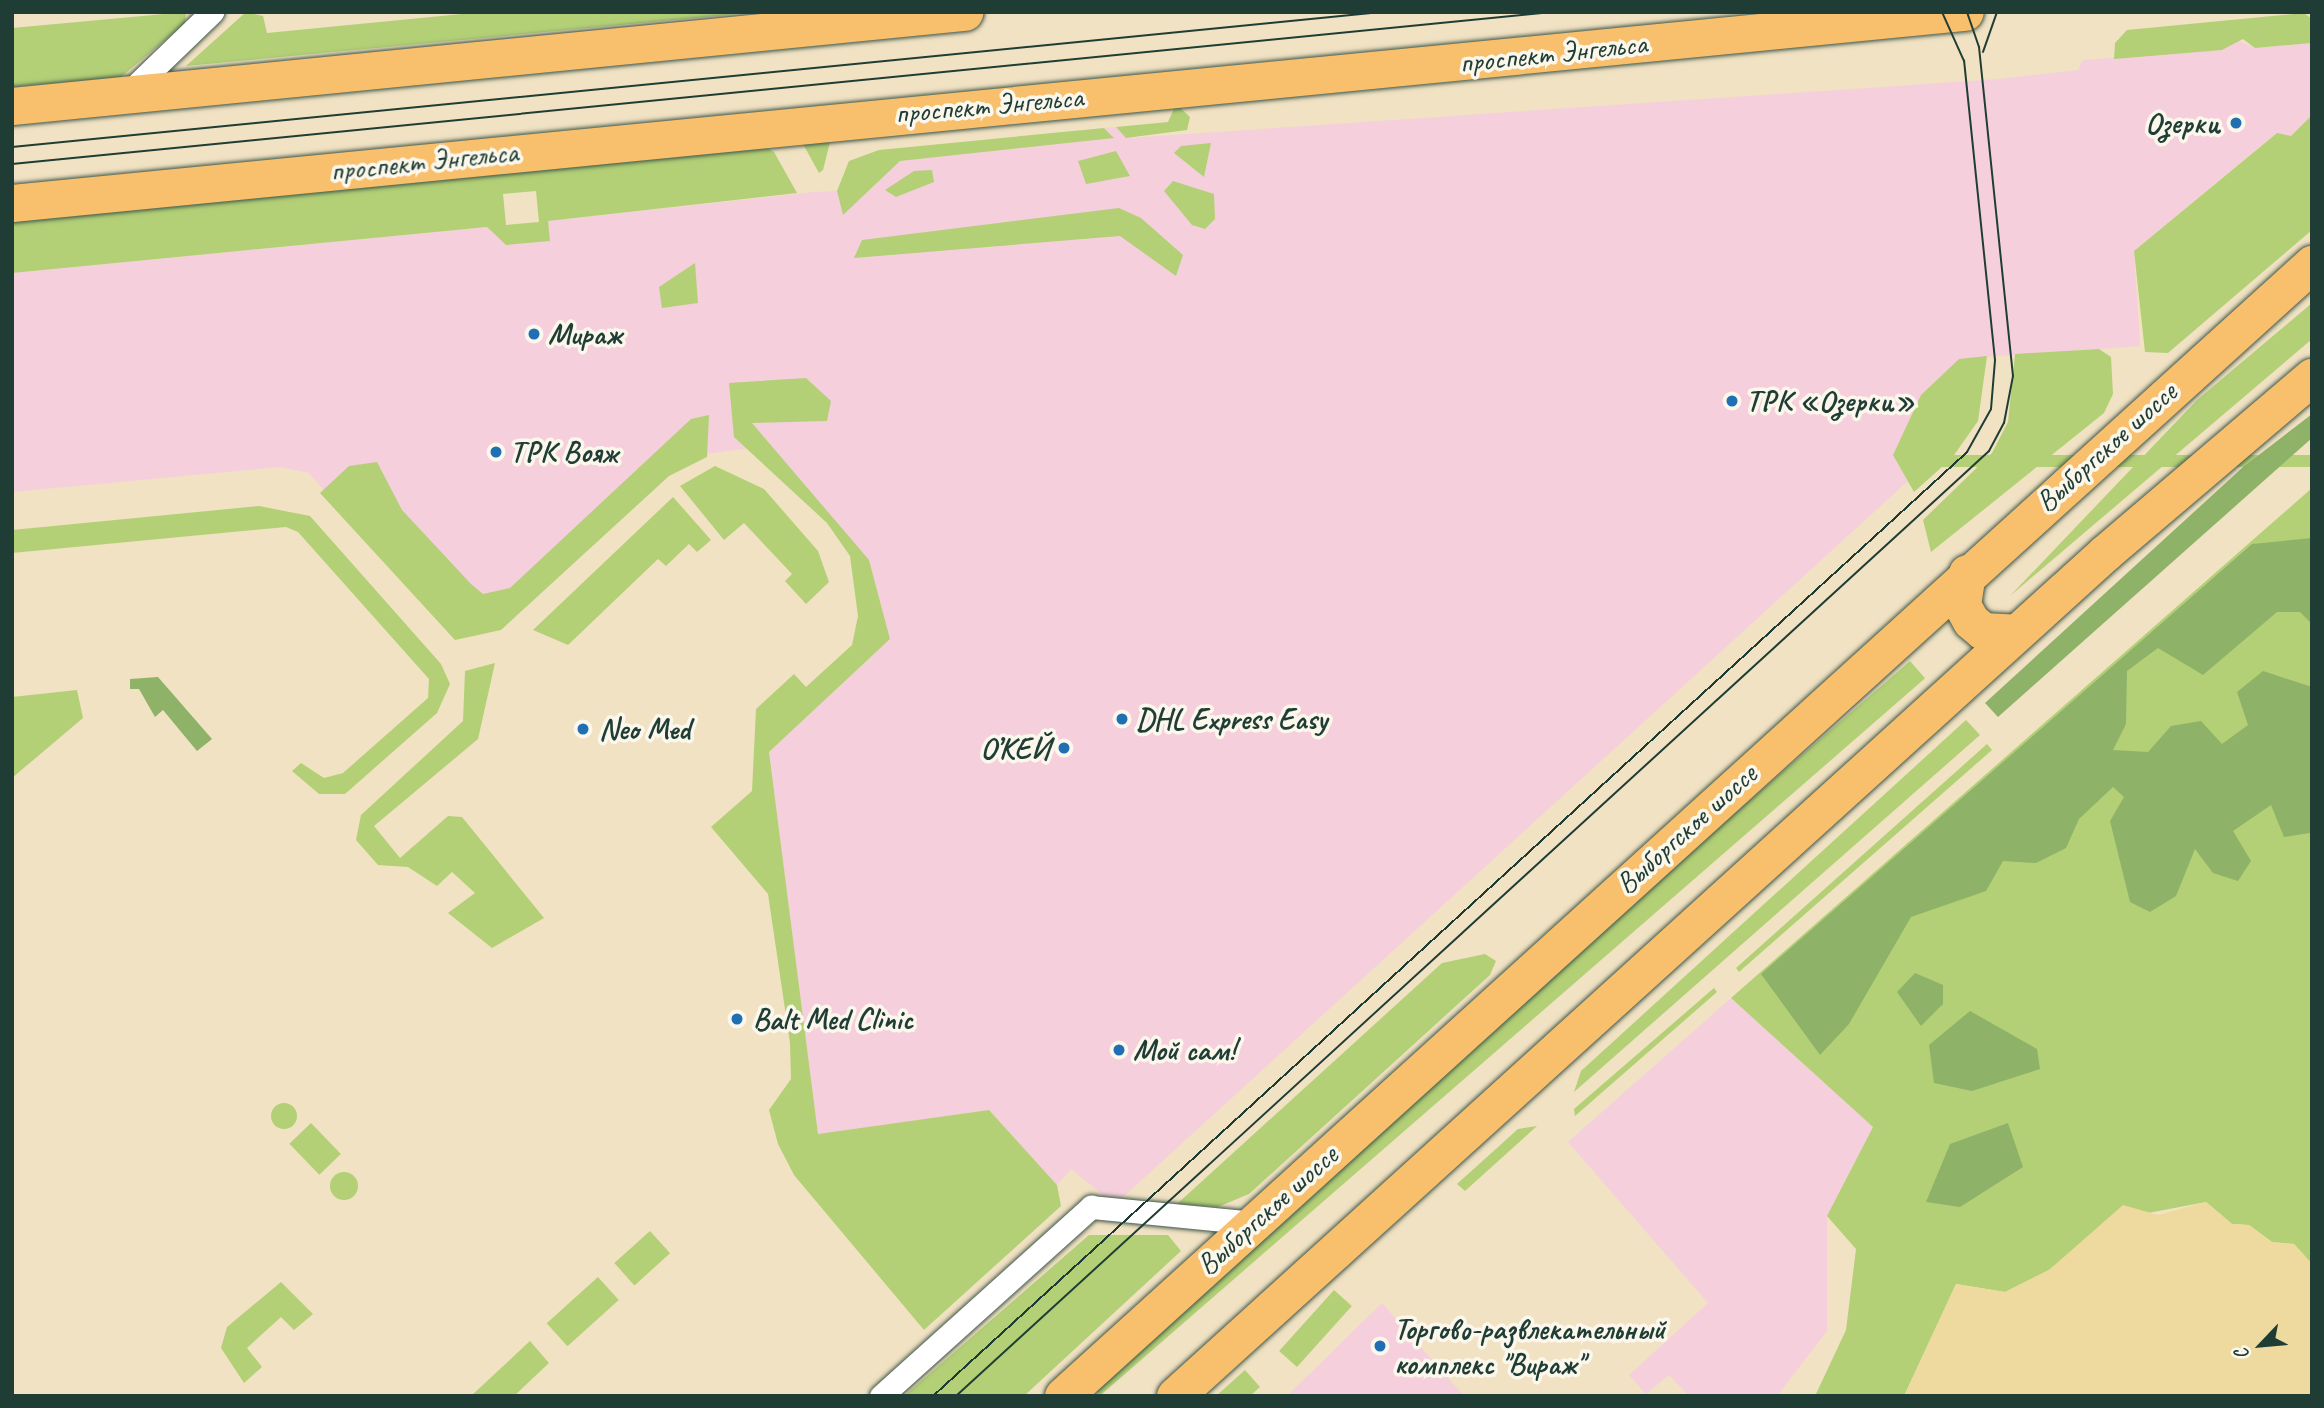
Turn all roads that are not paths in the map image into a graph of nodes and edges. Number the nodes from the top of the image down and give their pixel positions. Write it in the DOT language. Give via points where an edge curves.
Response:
graph roads {
  1 [pos="212,12"];
  2 [pos="964,12"];
  3 [pos="1965,12"];
  4 [pos="1808,20"];
  5 [pos="126,95"];
  6 [pos="12,106"];
  7 [pos="12,203"];
  8 [pos="2312,264"];
  9 [pos="2312,377"];
  10 [pos="1967,573"];
  11 [pos="2016,633"];
  12 [pos="1253,1223"];
  13 [pos="881,1396"];
  14 [pos="1063,1396"];
  15 [pos="1175,1396"];
  1 -- 5 [label="street"];
  2 -- 5 [label="main road"];
  3 -- 4 [label="main road, проспект Энгельса"];
  4 -- 7 [label="main road, проспект Энгельса"];
  5 -- 6 [label="main road"];
  8 -- 10 [label="main road, Выборгское шоссе"];
  9 -- 11 [label="main road"];
  10 -- 11 [label="main road" via="1962,605 1971,621 1983,631"];
  10 -- 12 [label="main road, Выборгское шоссе"];
  11 -- 15 [label="main road"];
  12 -- 13 [label="street" via="1091,1208"];
  12 -- 14 [label="main road, Выборгское шоссе"];
}
